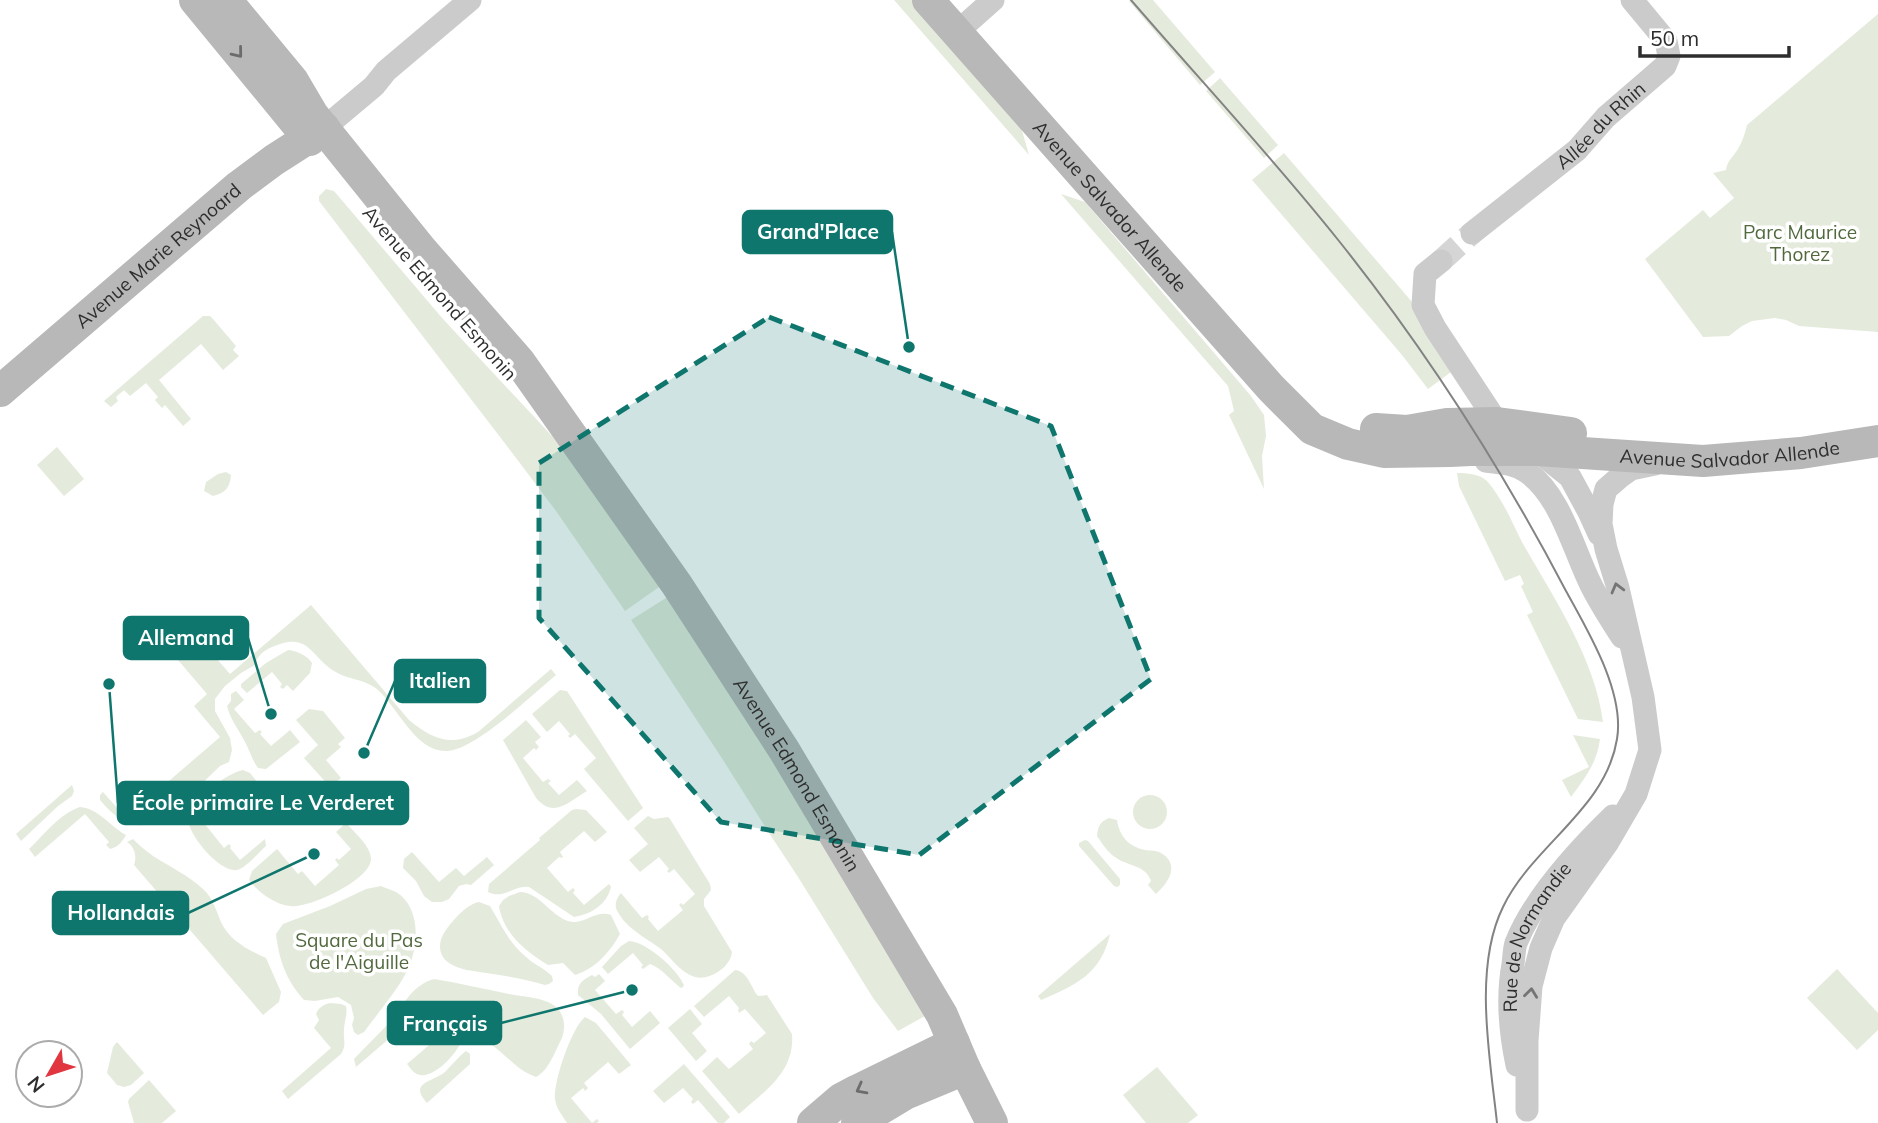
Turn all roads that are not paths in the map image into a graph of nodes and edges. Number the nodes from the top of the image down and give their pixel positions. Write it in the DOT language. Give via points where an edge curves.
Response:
graph roads {
  1 [pos="195,0"];
  2 [pos="226,0"];
  3 [pos="470,0"];
  4 [pos="928,0"];
  5 [pos="993,0"];
  6 [pos="1632,0"];
  7 [pos="956,33"];
  8 [pos="311,126"];
  9 [pos="1472,233"];
  10 [pos="1441,261"];
  11 [pos="0,365"];
  12 [pos="1475,388"];
  13 [pos="0,391"];
  14 [pos="1293,410"];
  15 [pos="1878,419"];
  16 [pos="1461,423"];
  17 [pos="1497,423"];
  18 [pos="1613,440"];
  19 [pos="1878,441"];
  20 [pos="1424,451"];
  21 [pos="1526,457"];
  22 [pos="1675,460"];
  23 [pos="1571,462"];
  24 [pos="1555,504"];
  25 [pos="1606,549"];
  26 [pos="1632,654"];
  27 [pos="960,1056"];
  28 [pos="1527,1116"];
  29 [pos="813,1123"];
  30 [pos="857,1123"];
  31 [pos="992,1123"];
  1 -- 8 [label="main road, one-way"];
  2 -- 8 [label="main road" via="293,81"];
  3 -- 8 [label="street" via="373,86"];
  4 -- 7 [label="main road, Avenue Salvador Allende"];
  5 -- 7 [label="street"];
  6 -- 9 [label="street, Allée du Rhin" via="1666,41 1669,56 1665,66 1606,117 1577,150"];
  7 -- 14 [label="main road, Avenue Salvador Allende"];
  8 -- 11 [label="main road, Avenue Marie Reynoard" via="241,160"];
  8 -- 13 [label="main road, Avenue Marie Reynoard"];
  8 -- 27 [label="main road, Avenue Edmond Esmonin" via="519,361 677,585 784,750 942,1016"];
  10 -- 12 [label="street" via="1425,274 1423,305"];
  12 -- 16 [label="street" via="1473,405"];
  12 -- 17 [label="street"];
  14 -- 16 [label="main road, Avenue Salvador Allende" via="1369,429 1407,431"];
  14 -- 20 [label="main road, Avenue Salvador Allende" via="1312,429 1348,444 1384,452"];
  15 -- 18 [label="main road, Avenue Salvador Allende" via="1755,440"];
  16 -- 17 [label="main road, Avenue Salvador Allende"];
  17 -- 18 [label="main road, Avenue Salvador Allende"];
  17 -- 20 [label="street" via="1486,433"];
  17 -- 21 [label="street"];
  18 -- 23 [label="street, Avenue Salvador Allende" via="1591,447"];
  19 -- 22 [label="main road, Avenue Salvador Allende" via="1801,453"];
  20 -- 21 [label="main road, Avenue Salvador Allende"];
  21 -- 23 [label="main road, Avenue Salvador Allende"];
  21 -- 24 [label="street"];
  22 -- 23 [label="main road, Avenue Salvador Allende"];
  22 -- 25 [label="street, Rue de Normandie" via="1631,470 1606,489 1601,524"];
  23 -- 24 [label="street" via="1558,479"];
  23 -- 25 [label="street, Rue de Normandie" via="1570,477"];
  24 -- 26 [label="street, Rue de Normandie" via="1591,586"];
  26 -- 25 [label="street, Rue de Normandie, one-way"];
  26 -- 28 [label="street, Rue de Normandie" via="1650,750 1636,794 1575,856 1538,904 1516,945 1510,983 1511,1038"];
  27 -- 29 [label="main road, one-way" via="892,1072 841,1099"];
  27 -- 30 [label="main road"];
  27 -- 31 [label="main road, Avenue Edmond Esmonin"];
}
